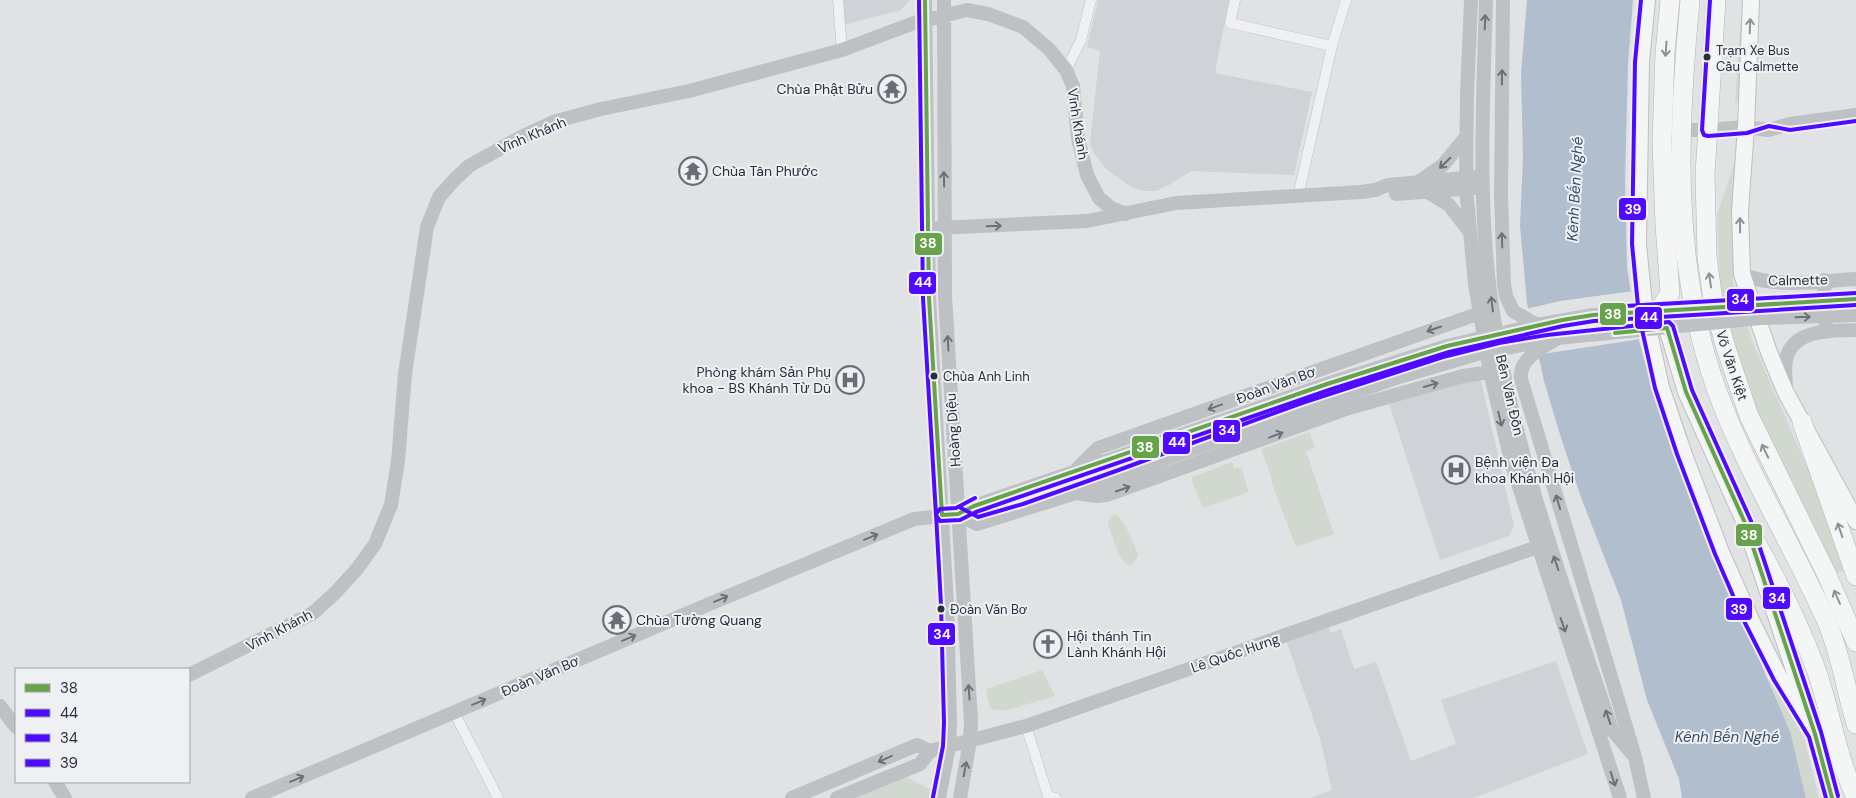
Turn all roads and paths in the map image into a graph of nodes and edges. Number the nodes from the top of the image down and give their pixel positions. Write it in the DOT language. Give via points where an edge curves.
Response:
graph roads {
  1 [pos="838,0"];
  2 [pos="925,0"];
  3 [pos="944,0"];
  4 [pos="1091,0"];
  5 [pos="1235,0"];
  6 [pos="1346,0"];
  7 [pos="1471,0"];
  8 [pos="1486,0"];
  9 [pos="1503,0"];
  10 [pos="1647,0"];
  11 [pos="1670,0"];
  12 [pos="1690,0"];
  13 [pos="1716,0"];
  14 [pos="1725,0"];
  15 [pos="1751,0"];
  16 [pos="945,15"];
  17 [pos="925,20"];
  18 [pos="1713,35"];
  19 [pos="1332,46"];
  20 [pos="842,50"];
  21 [pos="1066,70"];
  22 [pos="1856,115"];
  23 [pos="1746,127"];
  24 [pos="1681,130"];
  25 [pos="1708,130"];
  26 [pos="1466,137"];
  27 [pos="1483,182"];
  28 [pos="1466,183"];
  29 [pos="1423,187"];
  30 [pos="1096,192"];
  31 [pos="1298,196"];
  32 [pos="1126,214"];
  33 [pos="1087,221"];
  34 [pos="928,228"];
  35 [pos="945,228"];
  36 [pos="1469,231"];
  37 [pos="1742,274"];
  38 [pos="1856,279"];
  39 [pos="1824,280"];
  40 [pos="945,296"];
  41 [pos="929,298"];
  42 [pos="1856,299"];
  43 [pos="1480,312"];
  44 [pos="1856,315"];
  45 [pos="1663,319"];
  46 [pos="1537,325"];
  47 [pos="1856,330"];
  48 [pos="1826,331"];
  49 [pos="1557,338"];
  50 [pos="1490,372"];
  51 [pos="1786,393"];
  52 [pos="1802,422"];
  53 [pos="1075,471"];
  54 [pos="1076,493"];
  55 [pos="958,514"];
  56 [pos="942,515"];
  57 [pos="1856,521"];
  58 [pos="1746,523"];
  59 [pos="1537,547"];
  60 [pos="1856,576"];
  61 [pos="1856,642"];
  62 [pos="1820,671"];
  63 [pos="190,675"];
  64 [pos="0,706"];
  65 [pos="454,712"];
  66 [pos="1856,724"];
  67 [pos="15,726"];
  68 [pos="1026,726"];
  69 [pos="1815,734"];
  70 [pos="970,741"];
  71 [pos="949,747"];
  72 [pos="930,751"];
  73 [pos="1635,757"];
  74 [pos="845,776"];
  75 [pos="56,783"];
  76 [pos="1856,784"];
  77 [pos="851,792"];
  78 [pos="1856,797"];
  79 [pos="65,798"];
  80 [pos="252,798"];
  81 [pos="498,798"];
  82 [pos="792,798"];
  83 [pos="837,798"];
  84 [pos="939,798"];
  85 [pos="960,798"];
  86 [pos="1056,798"];
  87 [pos="1620,798"];
  88 [pos="1644,798"];
  89 [pos="1832,798"];
  1 -- 20 [label="street"];
  2 -- 17 [label="main road, Hoàng Diệu"];
  3 -- 16 [label="main road, Hoàng Diệu"];
  4 -- 21 [label="street" via="1081,40"];
  5 -- 19 [label="street" via="1230,23"];
  6 -- 19 [label="street"];
  7 -- 26 [label="main road, Bến Vân Đồn"];
  27 -- 8 [label="main road, Bến Vân Đồn, one-way"];
  46 -- 9 [label="main road, one-way" via="1513,311 1504,284 1501,196"];
  10 -- 69 [label="main road" via="1641,62 1638,244 1647,324 1664,396 1721,552 1779,677"];
  11 -- 45 [label="highway, one-way" via="1662,143 1670,293"];
  12 -- 24 [label="highway, Võ Văn Kiệt"];
  13 -- 18 [label="highway, Võ Văn Kiệt"];
  14 -- 18 [label="main road, Võ Văn Kiệt"];
  23 -- 15 [label="main road, one-way"];
  16 -- 17 [label="main road, Vĩnh Khánh"];
  16 -- 21 [label="main road, Vĩnh Khánh" via="967,10 1023,27 1049,48"];
  35 -- 16 [label="main road, Hoàng Diệu, one-way"];
  17 -- 20 [label="main road, Vĩnh Khánh"];
  17 -- 34 [label="main road, Hoàng Diệu"];
  18 -- 25 [label="highway, Võ Văn Kiệt"];
  19 -- 31 [label="street"];
  20 -- 63 [label="main road, Vĩnh Khánh" via="689,92 553,122 505,144 468,166 439,197 427,227 405,374 391,505 375,544 357,569 313,613"];
  21 -- 30 [label="main road, Vĩnh Khánh" via="1073,86 1078,138 1087,175"];
  22 -- 23 [label="main road" via="1790,124 1769,120"];
  23 -- 25 [label="main road"];
  37 -- 23 [label="main road, one-way" via="1740,211"];
  24 -- 25 [label="main road"];
  24 -- 66 [label="highway, Võ Văn Kiệt" via="1685,257 1693,305 1716,388 1827,623 1842,662"];
  61 -- 25 [label="highway, Võ Văn Kiệt, one-way" via="1749,416 1725,345 1707,257 1705,174"];
  26 -- 28 [label="main road, Bến Vân Đồn"];
  26 -- 29 [label="main road, one-way"];
  27 -- 28 [label="main road"];
  73 -- 27 [label="main road, Bến Vân Đồn, one-way" via="1612,730 1540,516 1493,314"];
  28 -- 29 [label="main road"];
  28 -- 36 [label="main road, Bến Vân Đồn"];
  29 -- 31 [label="main road" via="1388,194 1375,190"];
  29 -- 36 [label="main road" via="1449,205"];
  30 -- 32 [label="main road, Vĩnh Khánh" via="1111,208"];
  30 -- 33 [label="main road" via="1096,204"];
  31 -- 32 [label="main road" via="1176,203"];
  32 -- 33 [label="main road"];
  35 -- 33 [label="main road, one-way"];
  34 -- 35 [label="main road"];
  34 -- 41 [label="main road, Hoàng Diệu"];
  35 -- 40 [label="main road, Hoàng Diệu"];
  36 -- 43 [label="main road, Bến Vân Đồn"];
  37 -- 39 [label="main road, Calmette" via="1763,281"];
  37 -- 51 [label="main road"];
  38 -- 39 [label="main road, Calmette"];
  39 -- 48 [label="main road"];
  40 -- 41 [label="main road"];
  55 -- 40 [label="main road, Hoàng Diệu, one-way"];
  41 -- 56 [label="main road, Hoàng Diệu"];
  42 -- 45 [label="main road, bridge"];
  43 -- 50 [label="main road, Bến Vân Đồn"];
  43 -- 53 [label="main road, Đoàn Văn Bơ, one-way" via="1098,448"];
  45 -- 44 [label="main road, one-way, bridge"];
  45 -- 46 [label="main road, bridge" via="1593,315"];
  45 -- 49 [label="main road, bridge"];
  45 -- 58 [label="main road" via="1686,392"];
  46 -- 53 [label="main road, bridge" via="1447,346"];
  47 -- 48 [label="main road"];
  48 -- 51 [label="main road" via="1816,332 1796,342 1788,352"];
  49 -- 54 [label="main road, bridge" via="1477,354 1399,377"];
  73 -- 49 [label="main road, one-way" via="1520,379 1526,361"];
  54 -- 50 [label="main road, one-way" via="1107,495 1349,408 1462,376"];
  50 -- 59 [label="main road, Bến Vân Đồn, one-way" via="1512,465"];
  51 -- 52 [label="main road"];
  52 -- 57 [label="main road"];
  60 -- 52 [label="highway, one-way"];
  53 -- 55 [label="main road, Đoàn Văn Bơ"];
  54 -- 55 [label="main road" via="977,524"];
  55 -- 56 [label="main road, Đoàn Văn Bơ"];
  70 -- 55 [label="main road, Hoàng Diệu, one-way"];
  65 -- 56 [label="main road, Đoàn Văn Bơ, one-way" via="914,519"];
  56 -- 71 [label="main road, Hoàng Diệu"];
  58 -- 62 [label="highway" via="1775,561"];
  58 -- 69 [label="main road"];
  59 -- 68 [label="main road, Lê Quốc Hưng"];
  59 -- 87 [label="main road, Bến Vân Đồn, one-way"];
  62 -- 76 [label="highway"];
  62 -- 78 [label="highway" via="1845,768"];
  64 -- 67 [label="main road"];
  80 -- 65 [label="main road, Đoàn Văn Bơ, one-way"];
  65 -- 81 [label="street"];
  68 -- 70 [label="main road, Lê Quốc Hưng"];
  68 -- 86 [label="street" via="1048,796"];
  69 -- 89 [label="main road"];
  70 -- 71 [label="main road, Lê Quốc Hưng"];
  85 -- 70 [label="main road, Hoàng Diệu, one-way"];
  71 -- 72 [label="main road, Lê Quốc Hưng"];
  71 -- 84 [label="main road, Hoàng Diệu"];
  72 -- 74 [label="main road, Lê Quốc Hưng, one-way" via="916,745"];
  72 -- 77 [label="main road" via="920,764"];
  73 -- 88 [label="main road, Bến Vân Đồn"];
  74 -- 77 [label="main road"];
  74 -- 82 [label="main road, Lê Quốc Hưng"];
  75 -- 79 [label="main road"];
  77 -- 83 [label="main road"];
}
